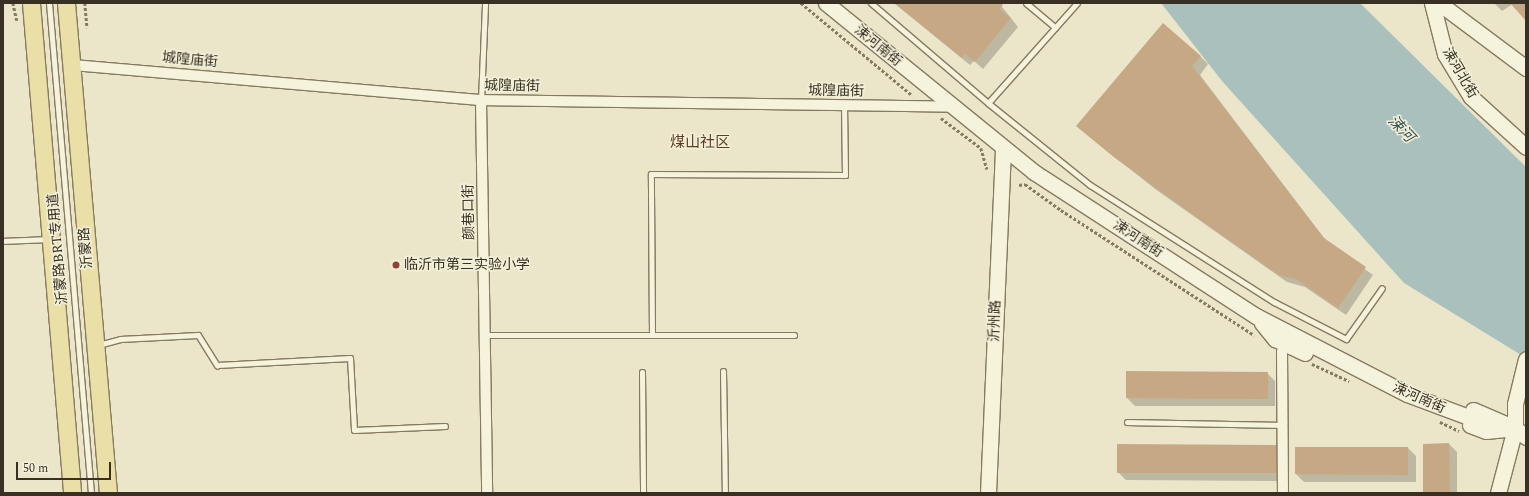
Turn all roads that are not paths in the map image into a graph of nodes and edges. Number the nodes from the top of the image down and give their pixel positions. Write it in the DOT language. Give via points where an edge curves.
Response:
graph roads {
  1 [pos="31,3"];
  2 [pos="49,3"];
  3 [pos="66,3"];
  4 [pos="485,3"];
  5 [pos="826,3"];
  6 [pos="871,3"];
  7 [pos="1026,3"];
  8 [pos="1077,3"];
  9 [pos="1432,3"];
  10 [pos="1439,3"];
  11 [pos="1055,28"];
  12 [pos="72,65"];
  13 [pos="1526,68"];
  14 [pos="481,100"];
  15 [pos="988,103"];
  16 [pos="844,105"];
  17 [pos="953,107"];
  18 [pos="1526,147"];
  19 [pos="1003,148"];
  20 [pos="51,239"];
  21 [pos="3,241"];
  22 [pos="1382,288"];
  23 [pos="1256,316"];
  24 [pos="484,335"];
  25 [pos="652,335"];
  26 [pos="794,335"];
  27 [pos="94,346"];
  28 [pos="1282,350"];
  29 [pos="1526,359"];
  30 [pos="723,371"];
  31 [pos="642,372"];
  32 [pos="1127,422"];
  33 [pos="1482,422"];
  34 [pos="1282,424"];
  35 [pos="445,426"];
  36 [pos="1520,432"];
  37 [pos="72,493"];
  38 [pos="91,493"];
  39 [pos="108,493"];
  40 [pos="487,493"];
  41 [pos="643,493"];
  42 [pos="725,493"];
  43 [pos="988,493"];
  44 [pos="1283,493"];
  45 [pos="1498,493"];
  1 -- 20 [label="main road"];
  2 -- 38 [label="lane, 沂蒙路BRT专用道"];
  3 -- 12 [label="main road, 沂蒙路"];
  4 -- 14 [label="lane, 颜巷口街"];
  5 -- 17 [label="main road, 涑河南街"];
  6 -- 15 [label="lane"];
  7 -- 11 [label="lane"];
  8 -- 11 [label="lane"];
  9 -- 18 [label="main road, 涑河北街" via="1445,54 1471,97"];
  10 -- 13 [label="main road"];
  11 -- 15 [label="lane"];
  12 -- 14 [label="street, 城隍庙街"];
  12 -- 27 [label="main road, 沂蒙路"];
  14 -- 16 [label="street, 城隍庙街"];
  14 -- 24 [label="street, 颜巷口街"];
  15 -- 22 [label="lane" via="1090,185 1274,302 1346,339"];
  16 -- 17 [label="street, 城隍庙街"];
  16 -- 25 [label="lane" via="845,175 651,174"];
  17 -- 19 [label="main road, 涑河南街"];
  19 -- 23 [label="main road, 涑河南街" via="1034,172"];
  19 -- 43 [label="main road, 沂州路"];
  20 -- 21 [label="lane"];
  20 -- 37 [label="main road"];
  23 -- 33 [label="main road, 涑河南街" via="1407,394"];
  23 -- 36 [label="main road" via="1287,325 1412,386 1488,415"];
  24 -- 25 [label="lane"];
  24 -- 40 [label="street, 颜巷口街"];
  25 -- 26 [label="lane"];
  27 -- 35 [label="lane" via="120,338 198,335 217,365 350,358 354,430"];
  27 -- 39 [label="main road, 沂蒙路"];
  28 -- 34 [label="street"];
  29 -- 36 [label="main road" via="1519,386"];
  30 -- 42 [label="lane"];
  31 -- 41 [label="lane"];
  32 -- 34 [label="lane"];
  34 -- 44 [label="street"];
  36 -- 45 [label="main road"];
}
